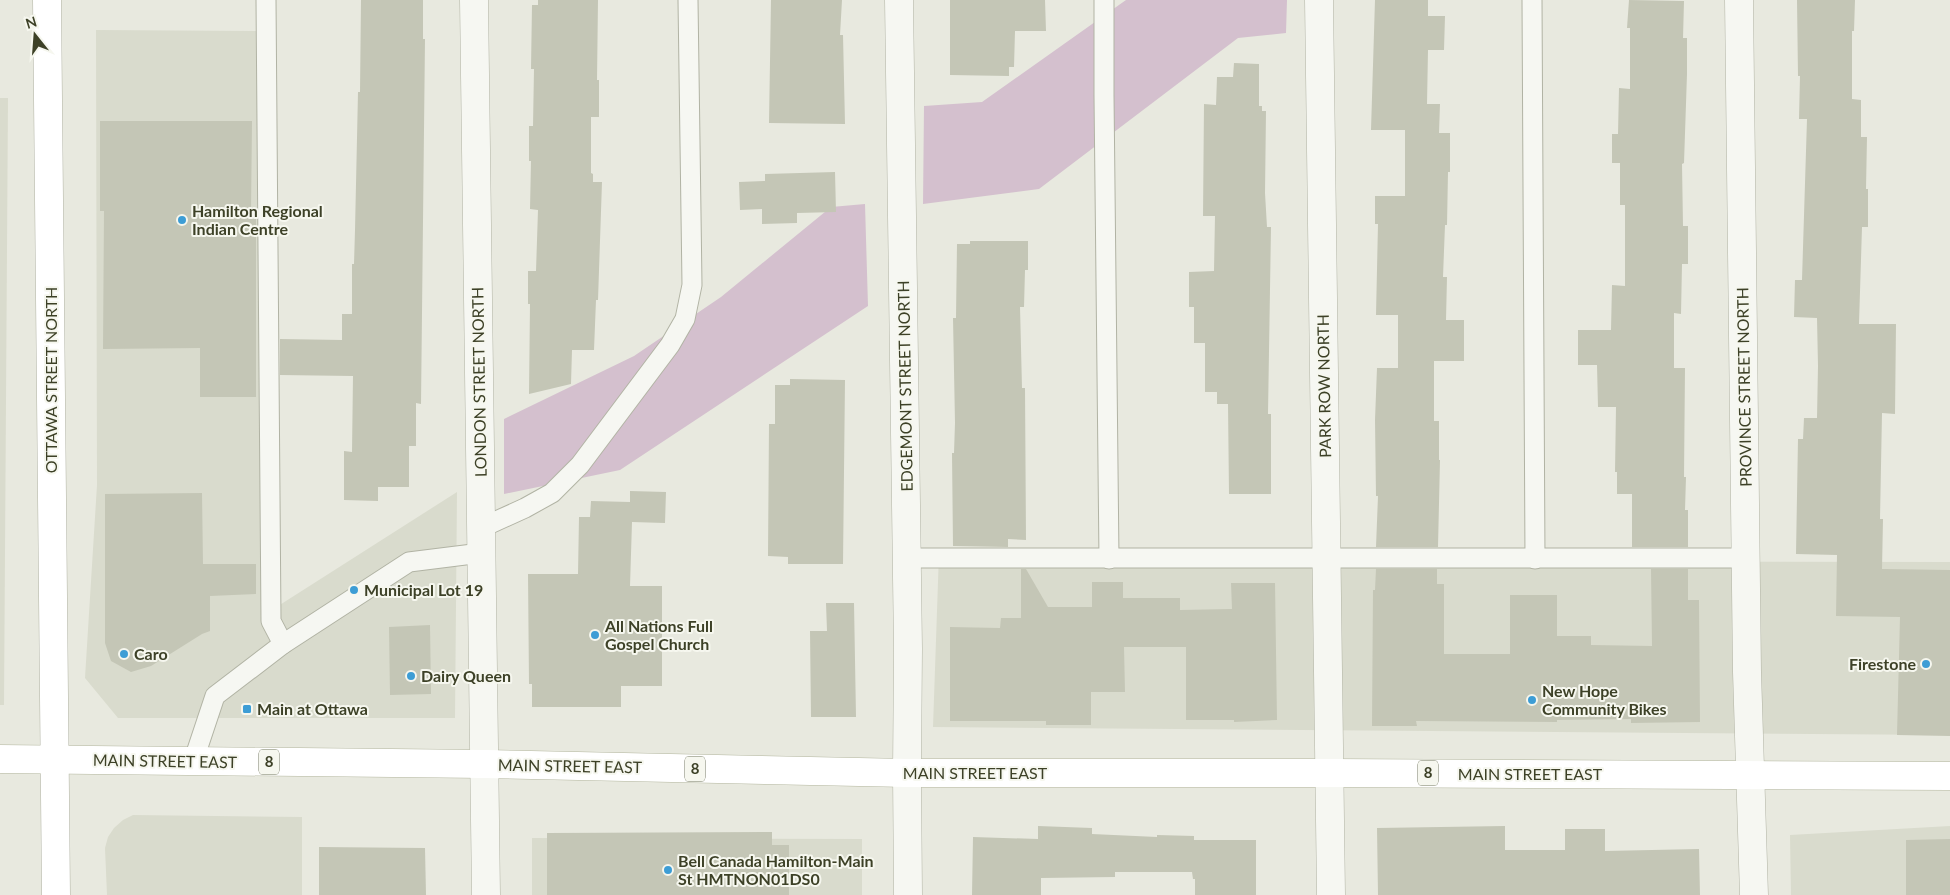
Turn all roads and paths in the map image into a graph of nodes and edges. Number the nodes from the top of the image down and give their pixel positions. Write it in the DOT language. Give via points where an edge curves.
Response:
graph roads {
  1 [pos="47,0"];
  2 [pos="266,0"];
  3 [pos="474,0"];
  4 [pos="688,0"];
  5 [pos="899,0"];
  6 [pos="1104,0"];
  7 [pos="1319,0"];
  8 [pos="1532,0"];
  9 [pos="1740,0"];
  10 [pos="481,540"];
  11 [pos="907,558"];
  12 [pos="1746,558"];
  13 [pos="1109,559"];
  14 [pos="1327,559"];
  15 [pos="1535,559"];
  16 [pos="283,644"];
  17 [pos="0,759"];
  18 [pos="54,760"];
  19 [pos="193,762"];
  20 [pos="484,764"];
  21 [pos="906,773"];
  22 [pos="1330,773"];
  23 [pos="1751,775"];
  24 [pos="1950,776"];
  25 [pos="56,895"];
  26 [pos="486,895"];
  27 [pos="908,895"];
  28 [pos="1331,895"];
  29 [pos="1754,895"];
  1 -- 18 [label="main road, OTTAWA STREET NORTH"];
  2 -- 16 [label="lane" via="271,621"];
  3 -- 10 [label="street, LONDON STREET NORTH"];
  4 -- 10 [label="lane" via="692,285 685,319 670,345 580,465 552,492"];
  5 -- 11 [label="street, EDGEMONT STREET NORTH"];
  6 -- 13 [label="lane"];
  7 -- 14 [label="street, PARK ROW NORTH"];
  8 -- 15 [label="lane"];
  9 -- 12 [label="street, PROVINCE STREET NORTH"];
  10 -- 16 [label="lane" via="408,562"];
  10 -- 20 [label="street, LONDON STREET NORTH"];
  11 -- 13 [label="lane"];
  11 -- 21 [label="street, EDGEMONT STREET NORTH"];
  12 -- 15 [label="lane"];
  12 -- 23 [label="street, PROVINCE STREET NORTH"];
  13 -- 14 [label="lane"];
  14 -- 15 [label="lane"];
  14 -- 22 [label="street, PARK ROW NORTH"];
  16 -- 19 [label="lane" via="215,696"];
  17 -- 18 [label="main road, MAIN STREET EAST / 8"];
  18 -- 19 [label="main road, MAIN STREET EAST / 8"];
  18 -- 25 [label="main road, OTTAWA STREET NORTH"];
  19 -- 20 [label="main road, MAIN STREET EAST / 8"];
  20 -- 21 [label="main road, MAIN STREET EAST / 8"];
  20 -- 26 [label="street, LONDON STREET NORTH"];
  21 -- 22 [label="main road, MAIN STREET EAST / 8"];
  21 -- 27 [label="street, EDGEMONT STREET NORTH"];
  22 -- 23 [label="main road, MAIN STREET EAST / 8"];
  22 -- 28 [label="street, PARK ROW NORTH"];
  23 -- 24 [label="main road, MAIN STREET EAST / 8"];
  23 -- 29 [label="street, PROVINCE STREET NORTH"];
}
